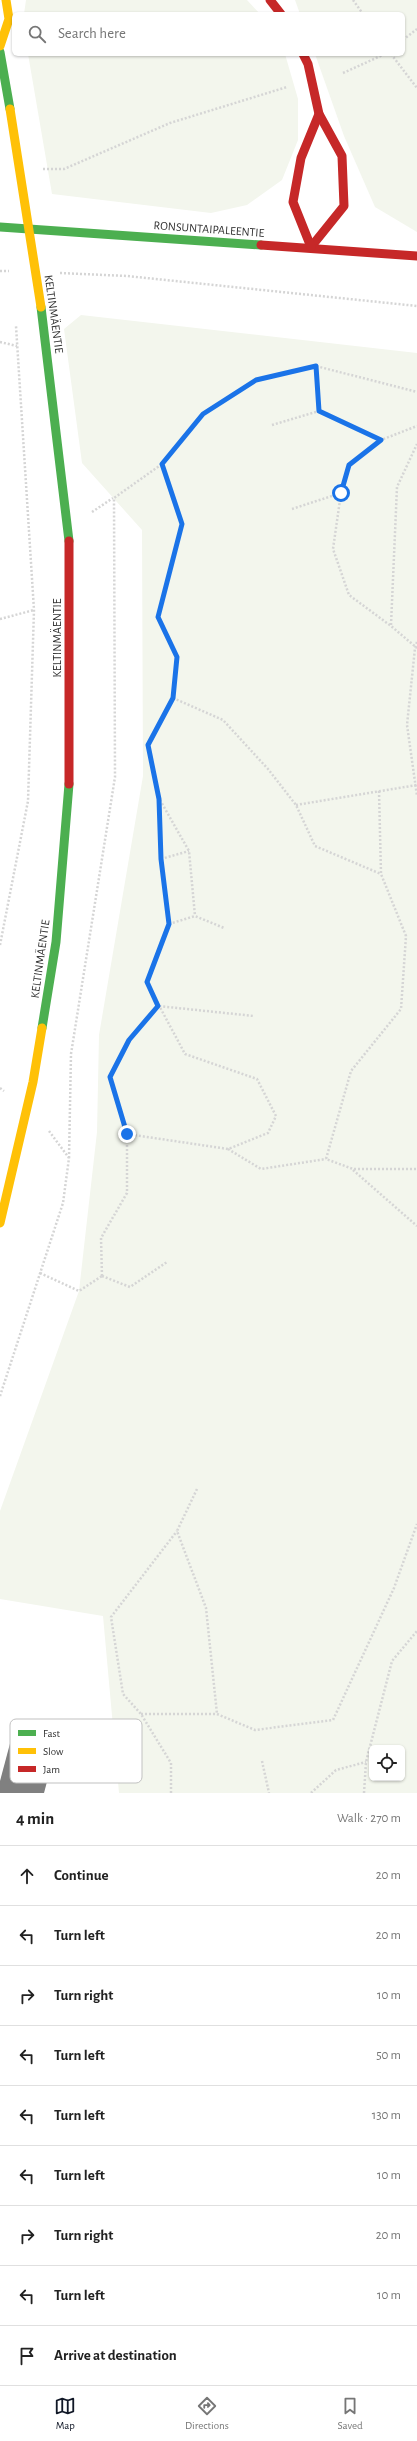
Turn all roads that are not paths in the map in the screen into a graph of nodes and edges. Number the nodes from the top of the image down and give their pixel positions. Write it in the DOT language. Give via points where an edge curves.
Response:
graph roads {
  1 [pos="6,0"];
  2 [pos="270,0"];
  3 [pos="279,12"];
  4 [pos="0,46"];
  5 [pos="0,52"];
  6 [pos="304,56"];
  7 [pos="319,114"];
  8 [pos="0,227"];
  9 [pos="311,247"];
  10 [pos="417,256"];
  11 [pos="0,1223"];
  1 -- 4 [label="main road" via="9,19"];
  2 -- 3 [label="main road"];
  5 -- 11 [label="main road, KELTINMÄENTIE, bridge" via="41,307 69,526 69,803 56,942 36,1067"];
  6 -- 7 [label="main road"];
  7 -- 9 [label="main road" via="301,158 293,202"];
  7 -- 9 [label="main road" via="342,156 344,206"];
  8 -- 9 [label="main road, RONSUNTAIPALEENTIE"];
  9 -- 10 [label="main road, RONSUNTAIPALEENTIE"];
}
